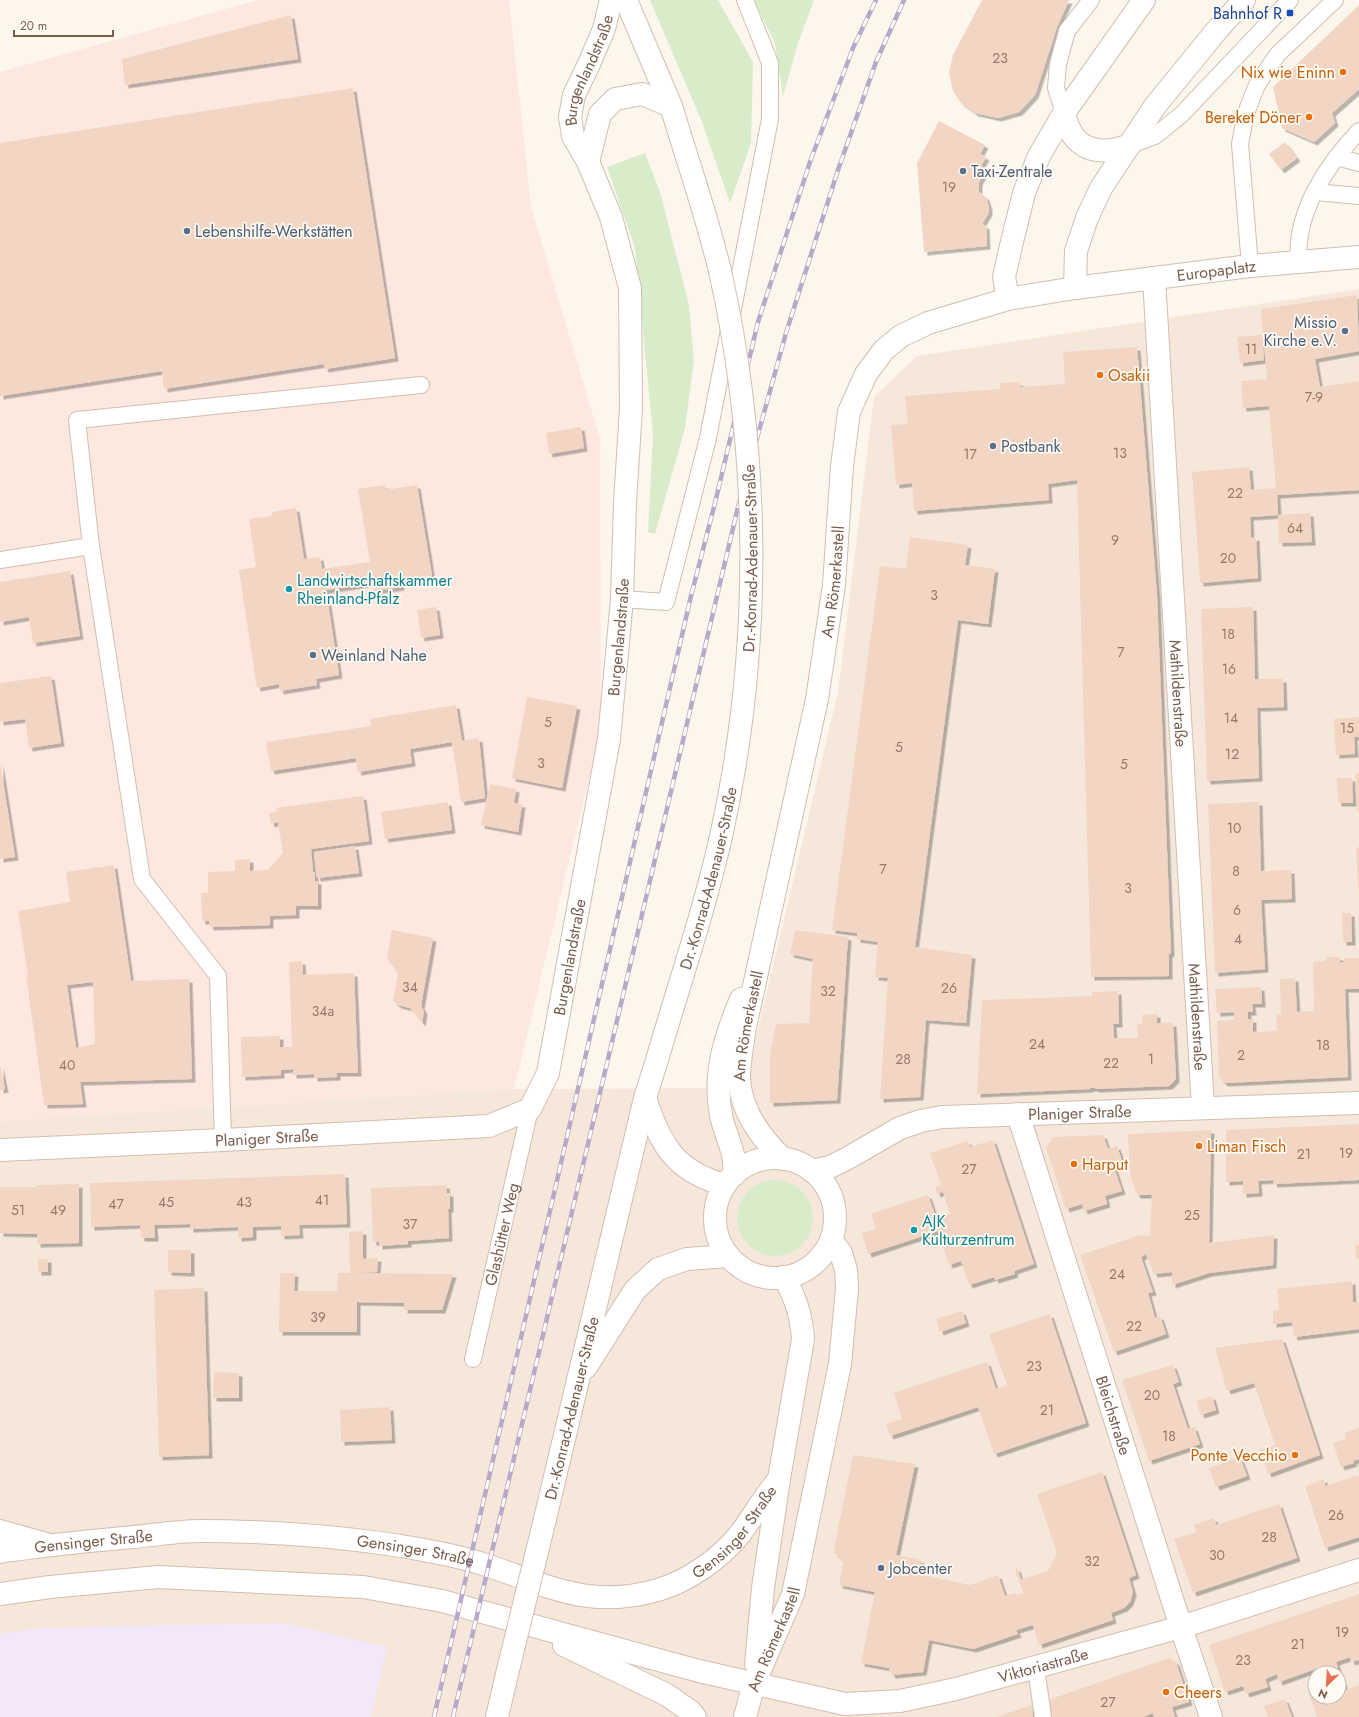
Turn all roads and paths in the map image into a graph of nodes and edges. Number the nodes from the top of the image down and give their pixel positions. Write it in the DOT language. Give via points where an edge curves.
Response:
graph roads {
  1 [pos="611,0"];
  2 [pos="626,0"];
  3 [pos="745,0"];
  4 [pos="1091,0"];
  5 [pos="1144,0"];
  6 [pos="1244,0"];
  7 [pos="1290,0"];
  8 [pos="1335,0"];
  9 [pos="671,106"];
  10 [pos="1064,113"];
  11 [pos="1359,131"];
  12 [pos="1130,145"];
  13 [pos="1337,156"];
  14 [pos="588,162"];
  15 [pos="1359,163"];
  16 [pos="1315,192"];
  17 [pos="1359,196"];
  18 [pos="1359,257"];
  19 [pos="1299,262"];
  20 [pos="1250,266"];
  21 [pos="1154,278"];
  22 [pos="1075,288"];
  23 [pos="1008,299"];
  24 [pos="421,385"];
  25 [pos="91,546"];
  26 [pos="0,560"];
  27 [pos="622,599"];
  28 [pos="762,952"];
  29 [pos="645,1098"];
  30 [pos="1359,1103"];
  31 [pos="1203,1107"];
  32 [pos="530,1109"];
  33 [pos="1018,1114"];
  34 [pos="223,1140"];
  35 [pos="0,1150"];
  36 [pos="783,1159"];
  37 [pos="812,1171"];
  38 [pos="729,1180"];
  39 [pos="831,1240"];
  40 [pos="728,1256"];
  41 [pos="784,1277"];
  42 [pos="473,1359"];
  43 [pos="576,1381"];
  44 [pos="779,1479"];
  45 [pos="0,1531"];
  46 [pos="46,1544"];
  47 [pos="0,1552"];
  48 [pos="1359,1570"];
  49 [pos="0,1594"];
  50 [pos="512,1620"];
  51 [pos="1180,1628"];
  52 [pos="1036,1668"];
  53 [pos="754,1684"];
  54 [pos="845,1704"];
  55 [pos="497,1717"];
  56 [pos="695,1717"];
  57 [pos="745,1717"];
  58 [pos="820,1717"];
  59 [pos="1043,1717"];
  60 [pos="1211,1717"];
  1 -- 14 [label="street, Burgenlandstraße" via="604,29 574,95 570,117 573,136"];
  2 -- 9 [label="street, Dr.-Konrad-Adenauer-Straße"];
  3 -- 27 [label="lane" via="770,64 770,120 708,438 666,602"];
  4 -- 10 [label="lane" via="1067,31 1058,64 1056,88"];
  5 -- 10 [label="street"];
  6 -- 12 [label="street" via="1184,70"];
  7 -- 12 [label="lane" via="1182,114 1155,136"];
  8 -- 20 [label="lane" via="1277,55 1257,85 1246,113 1240,144"];
  9 -- 14 [label="street, Burgenlandstraße" via="642,94 615,99 600,114"];
  9 -- 29 [label="street, Dr.-Konrad-Adenauer-Straße, bridge" via="702,202 720,271 733,341 750,482 752,553 750,624 744,694 722,832"];
  10 -- 12 [label="street" via="1072,136 1088,148 1103,151"];
  10 -- 23 [label="street" via="1039,156 1024,193 1004,277"];
  11 -- 13 [label="lane"];
  12 -- 22 [label="street" via="1101,188 1087,218 1076,251"];
  13 -- 15 [label="lane"];
  13 -- 16 [label="lane"];
  14 -- 27 [label="street, Burgenlandstraße" via="611,217 630,288 631,408"];
  16 -- 17 [label="lane"];
  16 -- 19 [label="lane" via="1302,228 1298,250"];
  18 -- 19 [label="street, Europaplatz"];
  19 -- 20 [label="street, Europaplatz"];
  20 -- 21 [label="street, Europaplatz"];
  21 -- 22 [label="street, Europaplatz"];
  21 -- 31 [label="street, Mathildenstraße"];
  22 -- 23 [label="street, Europaplatz"];
  23 -- 28 [label="street, Am Römerkastell" via="934,320 901,336 884,350 866,374 849,412 842,466 834,585 817,699"];
  24 -- 25 [label="lane" via="77,420"];
  25 -- 26 [label="lane"];
  25 -- 34 [label="lane" via="142,879 218,976"];
  27 -- 32 [label="street, Burgenlandstraße" via="609,739 548,1073"];
  28 -- 36 [label="street, Am Römerkastell" via="745,1027 739,1077 754,1123 769,1146"];
  28 -- 38 [label="street, Am Römerkastell" via="733,1019 721,1057 721,1116 735,1164"];
  29 -- 38 [label="street" via="663,1143 676,1159 691,1172 708,1180"];
  29 -- 43 [label="street, Dr.-Konrad-Adenauer-Straße"];
  30 -- 31 [label="street, Planiger Straße"];
  31 -- 33 [label="street, Planiger Straße"];
  32 -- 34 [label="street, Planiger Straße" via="490,1126"];
  32 -- 42 [label="lane, Glashütter Weg"];
  33 -- 37 [label="street, Planiger Straße" via="942,1117 920,1121 900,1128 830,1167"];
  33 -- 51 [label="street, Bleichstraße"];
  34 -- 35 [label="street, Planiger Straße"];
  36 -- 37 [label="street, Am Römerkastell" via="794,1161"];
  36 -- 38 [label="street, Am Römerkastell" via="757,1161 745,1166"];
  37 -- 39 [label="street, Am Römerkastell" via="823,1182 830,1195 834,1210"];
  38 -- 40 [label="street, Am Römerkastell" via="718,1199 715,1214 720,1243"];
  39 -- 41 [label="street, Am Römerkastell" via="823,1254 812,1265 799,1273"];
  39 -- 53 [label="street, Am Römerkastell" via="841,1253 846,1270 847,1289 840,1364 793,1594"];
  40 -- 41 [label="street, Am Römerkastell" via="748,1272 771,1278"];
  40 -- 43 [label="street" via="687,1259 658,1269 648,1277 635,1290"];
  41 -- 44 [label="street, Am Römerkastell" via="795,1298 801,1318 803,1339"];
  43 -- 55 [label="street, Dr.-Konrad-Adenauer-Straße, bridge"];
  44 -- 46 [label="street, Gensinger Straße" via="740,1534 709,1564 659,1590 632,1596 604,1598 576,1595 482,1563 450,1555 400,1546 299,1534 199,1531"];
  44 -- 53 [label="street, Am Römerkastell" via="763,1588"];
  45 -- 46 [label="street"];
  46 -- 47 [label="street, Gensinger Straße"];
  48 -- 51 [label="street, Viktoriastraße"];
  49 -- 50 [label="street" via="50,1586 158,1577 306,1584 363,1587 442,1601"];
  50 -- 53 [label="street"];
  50 -- 56 [label="street" via="667,1695"];
  51 -- 52 [label="street, Viktoriastraße"];
  51 -- 60 [label="street, Bleichstraße"];
  52 -- 54 [label="street, Viktoriastraße" via="928,1696 900,1701"];
  52 -- 59 [label="lane"];
  53 -- 54 [label="street, Viktoriastraße"];
  53 -- 57 [label="street"];
  54 -- 58 [label="street"];
}
